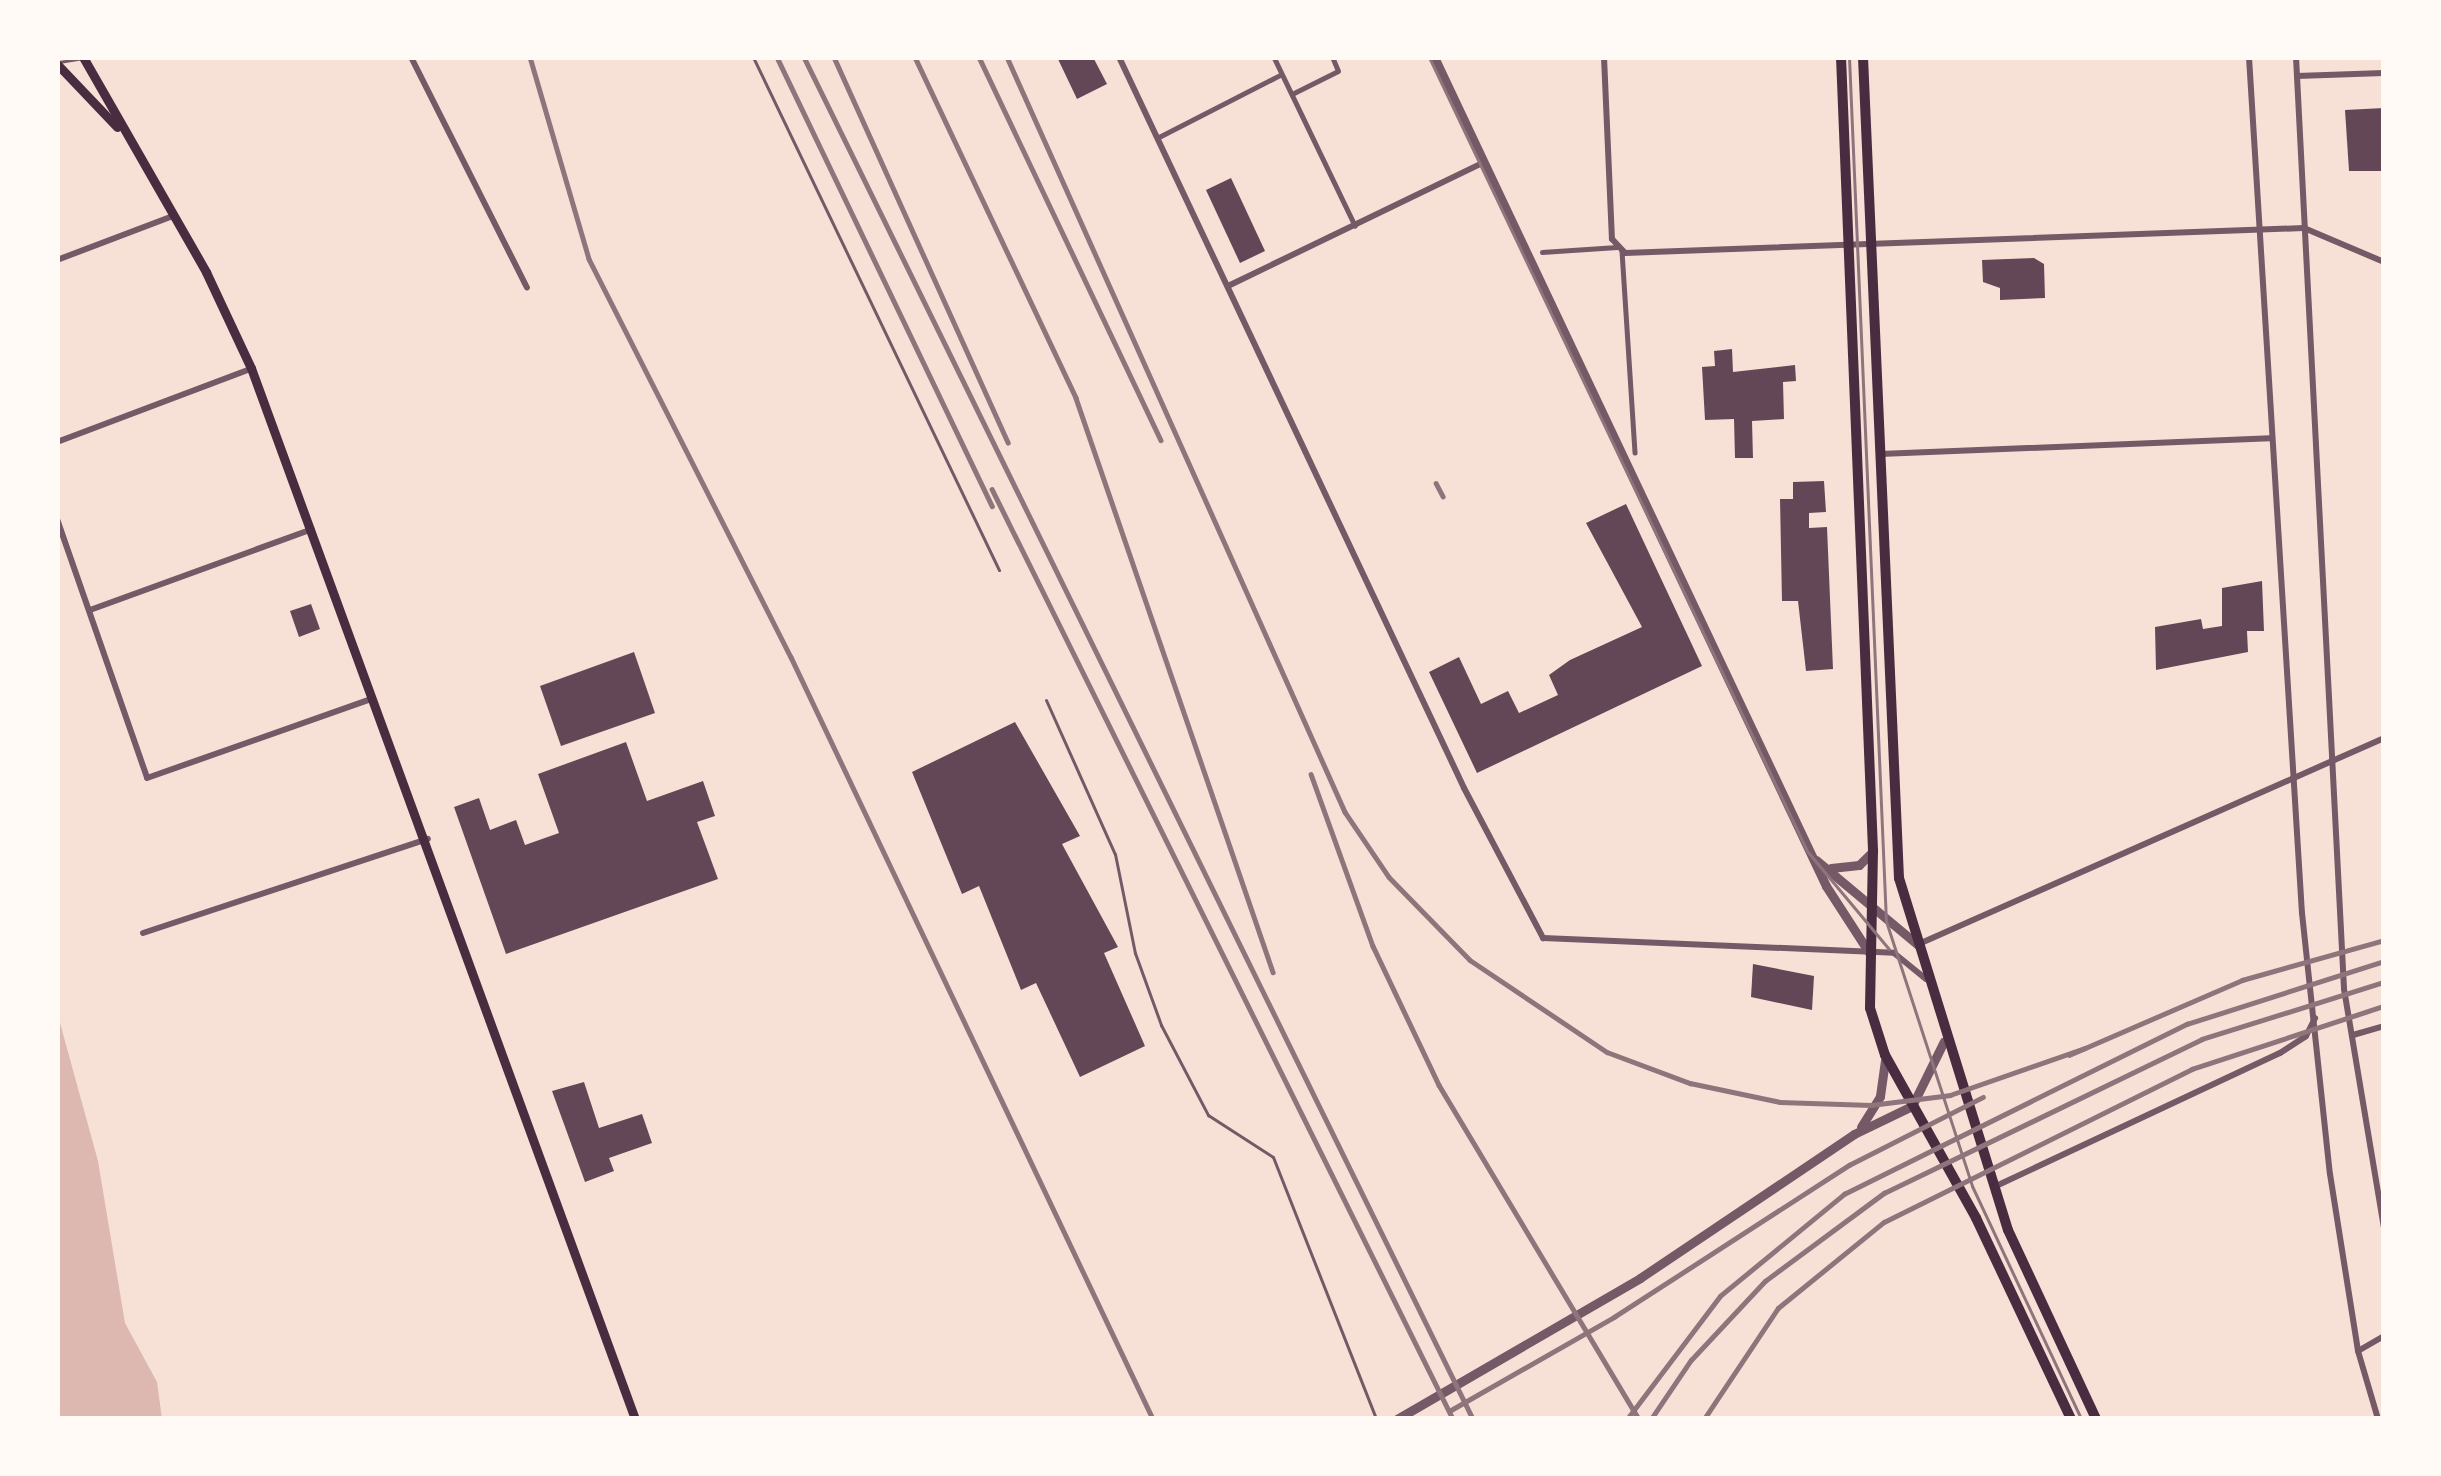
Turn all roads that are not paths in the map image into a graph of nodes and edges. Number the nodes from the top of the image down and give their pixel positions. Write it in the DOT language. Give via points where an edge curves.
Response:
graph roads {
  1 [pos="84,57"];
  2 [pos="411,57"];
  3 [pos="753,57"];
  4 [pos="1119,57"];
  5 [pos="1274,57"];
  6 [pos="1332,57"];
  7 [pos="1434,57"];
  8 [pos="1604,57"];
  9 [pos="1841,57"];
  10 [pos="1863,57"];
  11 [pos="2249,57"];
  12 [pos="2296,57"];
  13 [pos="57,63"];
  14 [pos="2384,73"];
  15 [pos="62,74"];
  16 [pos="1282,74"];
  17 [pos="2297,76"];
  18 [pos="1292,94"];
  19 [pos="121,131"];
  20 [pos="1157,138"];
  21 [pos="1484,162"];
  22 [pos="173,215"];
  23 [pos="1354,225"];
  24 [pos="2257,228"];
  25 [pos="2304,228"];
  26 [pos="1870,240"];
  27 [pos="1848,241"];
  28 [pos="1619,249"];
  29 [pos="1542,252"];
  30 [pos="57,260"];
  31 [pos="2384,262"];
  32 [pos="1227,286"];
  33 [pos="527,288"];
  34 [pos="251,368"];
  35 [pos="2270,438"];
  36 [pos="57,442"];
  37 [pos="1636,453"];
  38 [pos="1880,454"];
  39 [pos="57,519"];
  40 [pos="312,529"];
  41 [pos="999,570"];
  42 [pos="90,610"];
  43 [pos="375,697"];
  44 [pos="1046,700"];
  45 [pos="2384,738"];
  46 [pos="2334,762"];
  47 [pos="2292,781"];
  48 [pos="428,839"];
  49 [pos="1873,851"];
  50 [pos="1816,860"];
  51 [pos="1830,868"];
  52 [pos="1873,909"];
  53 [pos="143,933"];
  54 [pos="1918,945"];
  55 [pos="1870,953"];
  56 [pos="1926,979"];
  57 [pos="2316,1015"];
  58 [pos="2384,1026"];
  59 [pos="2353,1035"];
  60 [pos="1944,1041"];
  61 [pos="1885,1054"];
  62 [pos="1912,1106"];
  63 [pos="1854,1134"];
  64 [pos="1994,1187"];
  65 [pos="2384,1226"];
  66 [pos="2384,1336"];
  67 [pos="2358,1351"];
  68 [pos="1402,1416"];
  69 [pos="635,1419"];
  70 [pos="1376,1419"];
  71 [pos="2072,1419"];
  72 [pos="2096,1419"];
  73 [pos="2378,1419"];
  1 -- 13 [label="lane"];
  1 -- 19 [label="main road"];
  2 -- 33 [label="street"];
  3 -- 41 [label="lane"];
  4 -- 20 [label="street"];
  5 -- 16 [label="street"];
  6 -- 18 [label="street" via="1338,71"];
  7 -- 21 [label="street"];
  8 -- 28 [label="street"];
  9 -- 27 [label="main road"];
  10 -- 26 [label="main road"];
  11 -- 24 [label="street"];
  12 -- 17 [label="street"];
  13 -- 15 [label="main road"];
  14 -- 17 [label="street"];
  15 -- 19 [label="main road"];
  16 -- 18 [label="street"];
  16 -- 20 [label="street"];
  17 -- 25 [label="street"];
  18 -- 23 [label="street"];
  19 -- 22 [label="main road"];
  20 -- 32 [label="street"];
  21 -- 23 [label="street"];
  21 -- 50 [label="street"];
  22 -- 30 [label="street"];
  22 -- 34 [label="main road"];
  23 -- 32 [label="street"];
  24 -- 25 [label="street"];
  24 -- 26 [label="street"];
  24 -- 35 [label="street"];
  25 -- 31 [label="street"];
  25 -- 46 [label="street"];
  26 -- 27 [label="street"];
  26 -- 38 [label="main road"];
  27 -- 28 [label="street"];
  27 -- 49 [label="main road"];
  28 -- 29 [label="street"];
  28 -- 37 [label="street"];
  32 -- 55 [label="street" via="1464,788 1544,938"];
  34 -- 36 [label="street"];
  34 -- 40 [label="main road"];
  35 -- 38 [label="street"];
  35 -- 47 [label="street"];
  38 -- 54 [label="main road" via="1897,866"];
  39 -- 42 [label="street"];
  40 -- 42 [label="street"];
  40 -- 43 [label="main road"];
  42 -- 43 [label="street" via="147,778"];
  43 -- 48 [label="main road"];
  44 -- 70 [label="lane" via="1115,854 1135,953 1198,1102 1267,1148"];
  45 -- 46 [label="street"];
  46 -- 47 [label="street"];
  46 -- 59 [label="street"];
  47 -- 54 [label="street"];
  47 -- 57 [label="street"];
  48 -- 53 [label="street"];
  48 -- 69 [label="main road"];
  49 -- 51 [label="street" via="1859,865"];
  49 -- 52 [label="main road"];
  50 -- 51 [label="street"];
  50 -- 55 [label="street"];
  51 -- 52 [label="street"];
  52 -- 54 [label="street"];
  52 -- 55 [label="main road"];
  54 -- 56 [label="main road"];
  55 -- 56 [label="street" via="1901,954"];
  55 -- 61 [label="main road" via="1870,1008"];
  56 -- 60 [label="main road"];
  57 -- 64 [label="street" via="2306,1036 2280,1053"];
  57 -- 67 [label="street"];
  58 -- 59 [label="street"];
  59 -- 65 [label="street"];
  60 -- 62 [label="street"];
  60 -- 64 [label="main road"];
  61 -- 62 [label="main road"];
  61 -- 63 [label="street" via="1880,1096"];
  62 -- 63 [label="street"];
  62 -- 71 [label="main road" via="1976,1218"];
  63 -- 68 [label="street" via="1600,1302"];
  64 -- 72 [label="main road"];
  66 -- 67 [label="street"];
  67 -- 73 [label="street"];
}
